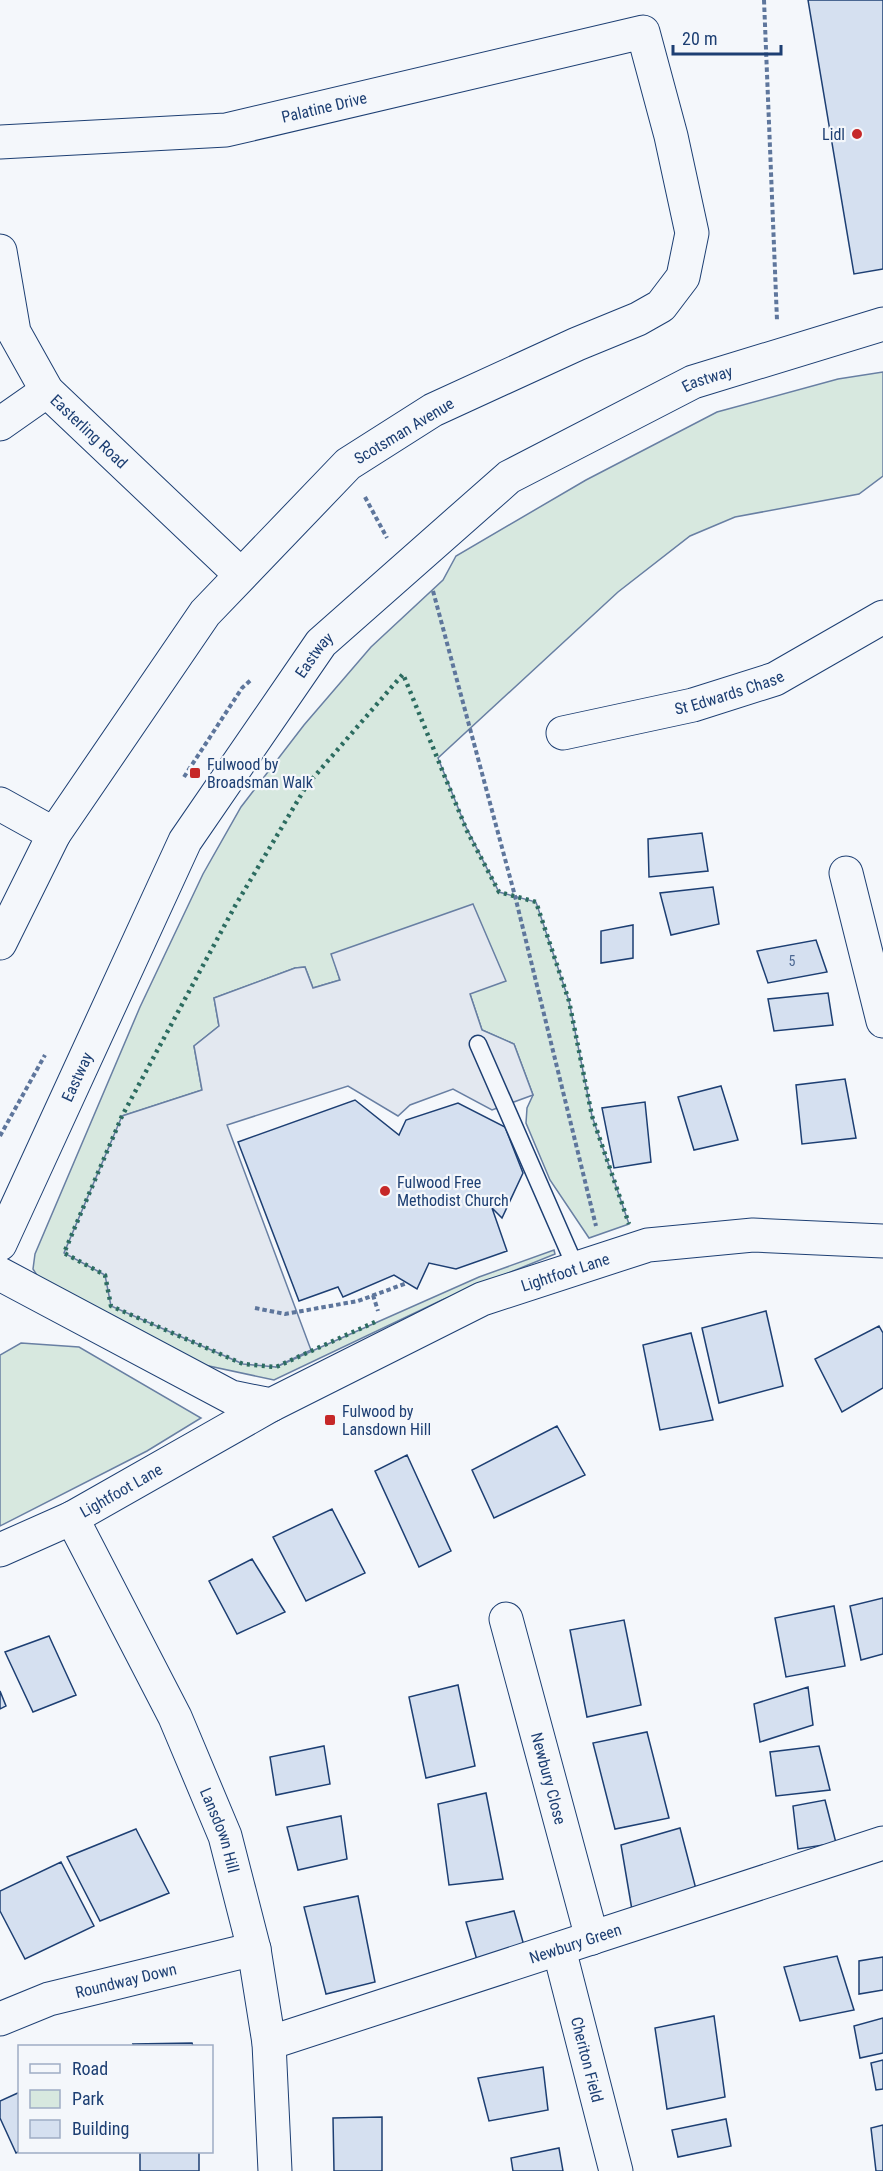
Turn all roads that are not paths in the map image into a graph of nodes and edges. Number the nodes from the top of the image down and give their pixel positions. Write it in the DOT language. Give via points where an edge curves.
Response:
graph roads {
  1 [pos="643,32"];
  2 [pos="0,142"];
  3 [pos="0,251"];
  4 [pos="883,324"];
  5 [pos="47,391"];
  6 [pos="0,423"];
  7 [pos="240,574"];
  8 [pos="883,617"];
  9 [pos="563,733"];
  10 [pos="0,804"];
  11 [pos="54,834"];
  12 [pos="846,873"];
  13 [pos="0,943"];
  14 [pos="883,1021"];
  15 [pos="478,1044"];
  16 [pos="883,1241"];
  17 [pos="0,1244"];
  18 [pos="590,1263"];
  19 [pos="0,1274"];
  20 [pos="271,1405"];
  21 [pos="72,1518"];
  22 [pos="0,1550"];
  23 [pos="506,1619"];
  24 [pos="883,1843"];
  25 [pos="591,1938"];
  26 [pos="254,1949"];
  27 [pos="559,1949"];
  28 [pos="0,2019"];
  29 [pos="269,2043"];
  30 [pos="275,2171"];
  31 [pos="616,2171"];
  1 -- 2 [label="street, Palatine Drive" via="226,130"];
  1 -- 7 [label="street, Scotsman Avenue" via="692,233 683,277 661,306 638,320 433,410 348,464"];
  3 -- 5 [label="street, Easterling Road" via="14,332"];
  4 -- 17 [label="street, Eastway" via="693,382 509,477 321,643 185,841"];
  5 -- 6 [label="street"];
  5 -- 7 [label="street, Easterling Road"];
  7 -- 11 [label="street, Scotsman Avenue" via="205,613"];
  8 -- 9 [label="street, St Edwards Chase" via="775,679 693,705"];
  10 -- 11 [label="street"];
  11 -- 13 [label="street, Scotsman Avenue"];
  12 -- 14 [label="street"];
  15 -- 18 [label="lane"];
  16 -- 18 [label="street, Lightfoot Lane" via="753,1235 648,1245"];
  18 -- 20 [label="street, Lightfoot Lane" via="482,1299"];
  19 -- 20 [label="street" via="231,1397"];
  20 -- 21 [label="street, Lightfoot Lane"];
  21 -- 22 [label="street, Lightfoot Lane"];
  21 -- 26 [label="street, Lansdown Hill" via="175,1717 225,1836"];
  23 -- 25 [label="street, Newbury Close"];
  24 -- 25 [label="street, Newbury Green"];
  25 -- 27 [label="street, Newbury Green"];
  26 -- 28 [label="street, Roundway Down" via="49,1999"];
  26 -- 29 [label="street, Lansdown Hill"];
  27 -- 29 [label="street, Newbury Green"];
  27 -- 31 [label="street, Cheriton Field"];
  29 -- 30 [label="street, Lansdown Hill"];
}
